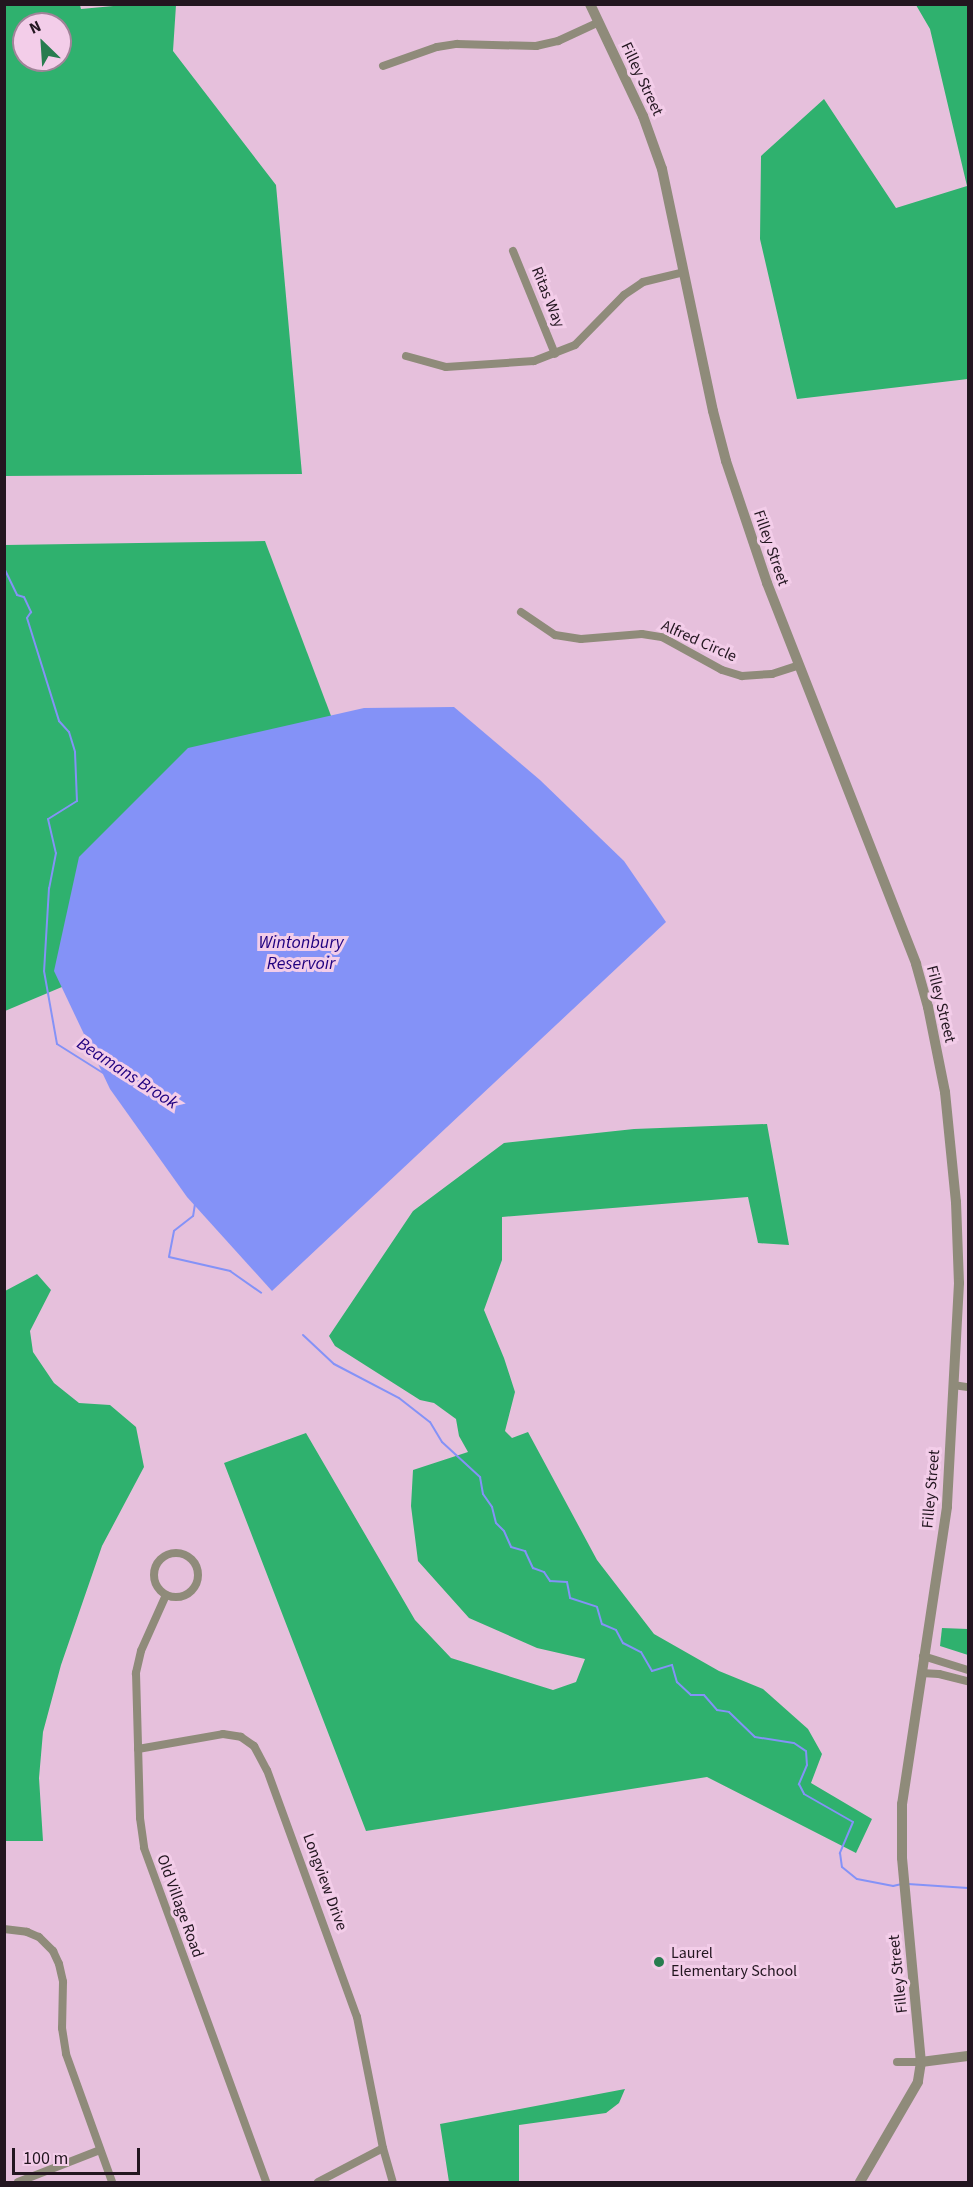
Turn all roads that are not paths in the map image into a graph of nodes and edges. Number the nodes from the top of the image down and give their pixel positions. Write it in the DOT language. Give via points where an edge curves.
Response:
graph roads {
  1 [pos="590,4"];
  2 [pos="598,22"];
  3 [pos="383,66"];
  4 [pos="513,251"];
  5 [pos="684,272"];
  6 [pos="555,354"];
  7 [pos="406,356"];
  8 [pos="521,612"];
  9 [pos="799,665"];
  10 [pos="953,1385"];
  11 [pos="969,1387"];
  12 [pos="166,1595"];
  13 [pos="923,1656"];
  14 [pos="969,1670"];
  15 [pos="921,1673"];
  16 [pos="969,1681"];
  17 [pos="138,1749"];
  18 [pos="4,1929"];
  19 [pos="969,2056"];
  20 [pos="897,2062"];
  21 [pos="921,2062"];
  22 [pos="383,2148"];
  23 [pos="100,2150"];
  24 [pos="18,2182"];
  25 [pos="112,2182"];
  26 [pos="266,2182"];
  27 [pos="318,2182"];
  28 [pos="393,2182"];
  29 [pos="860,2182"];
  1 -- 2 [label="street, Filley Street"];
  2 -- 3 [label="street" via="558,41 536,46 457,44"];
  2 -- 5 [label="street, Filley Street" via="644,116 662,169"];
  4 -- 6 [label="street, Ritas Way"];
  5 -- 6 [label="street" via="643,282 624,295 575,345"];
  5 -- 9 [label="street, Filley Street" via="726,461"];
  6 -- 7 [label="street" via="534,361 446,367"];
  8 -- 9 [label="street, Alfred Circle" via="555,635 581,639 642,634 662,637 722,670 742,676 772,674"];
  9 -- 10 [label="street, Filley Street" via="916,964 928,1007 945,1092 956,1202 958,1284"];
  10 -- 11 [label="street"];
  10 -- 13 [label="street, Filley Street" via="947,1507"];
  12 -- 12 [label="street" via="156,1584 154,1569 163,1557 184,1555 195,1564 196,1585 180,1597"];
  12 -- 17 [label="street, Old Village Road" via="141,1651 136,1674"];
  13 -- 14 [label="street"];
  13 -- 15 [label="street, Filley Street"];
  15 -- 16 [label="street"];
  15 -- 21 [label="street, Filley Street" via="902,1804 904,1885"];
  17 -- 22 [label="street, Longview Drive" via="223,1734 242,1737 254,1746 272,1781 357,2018"];
  17 -- 26 [label="street, Old Village Road" via="140,1818 150,1870"];
  18 -- 23 [label="street" via="39,1937 59,1964 66,2054"];
  19 -- 21 [label="street"];
  20 -- 21 [label="street"];
  21 -- 29 [label="street" via="918,2082"];
  22 -- 27 [label="street"];
  22 -- 28 [label="street, Longview Drive"];
  23 -- 24 [label="street"];
  23 -- 25 [label="street"];
}
